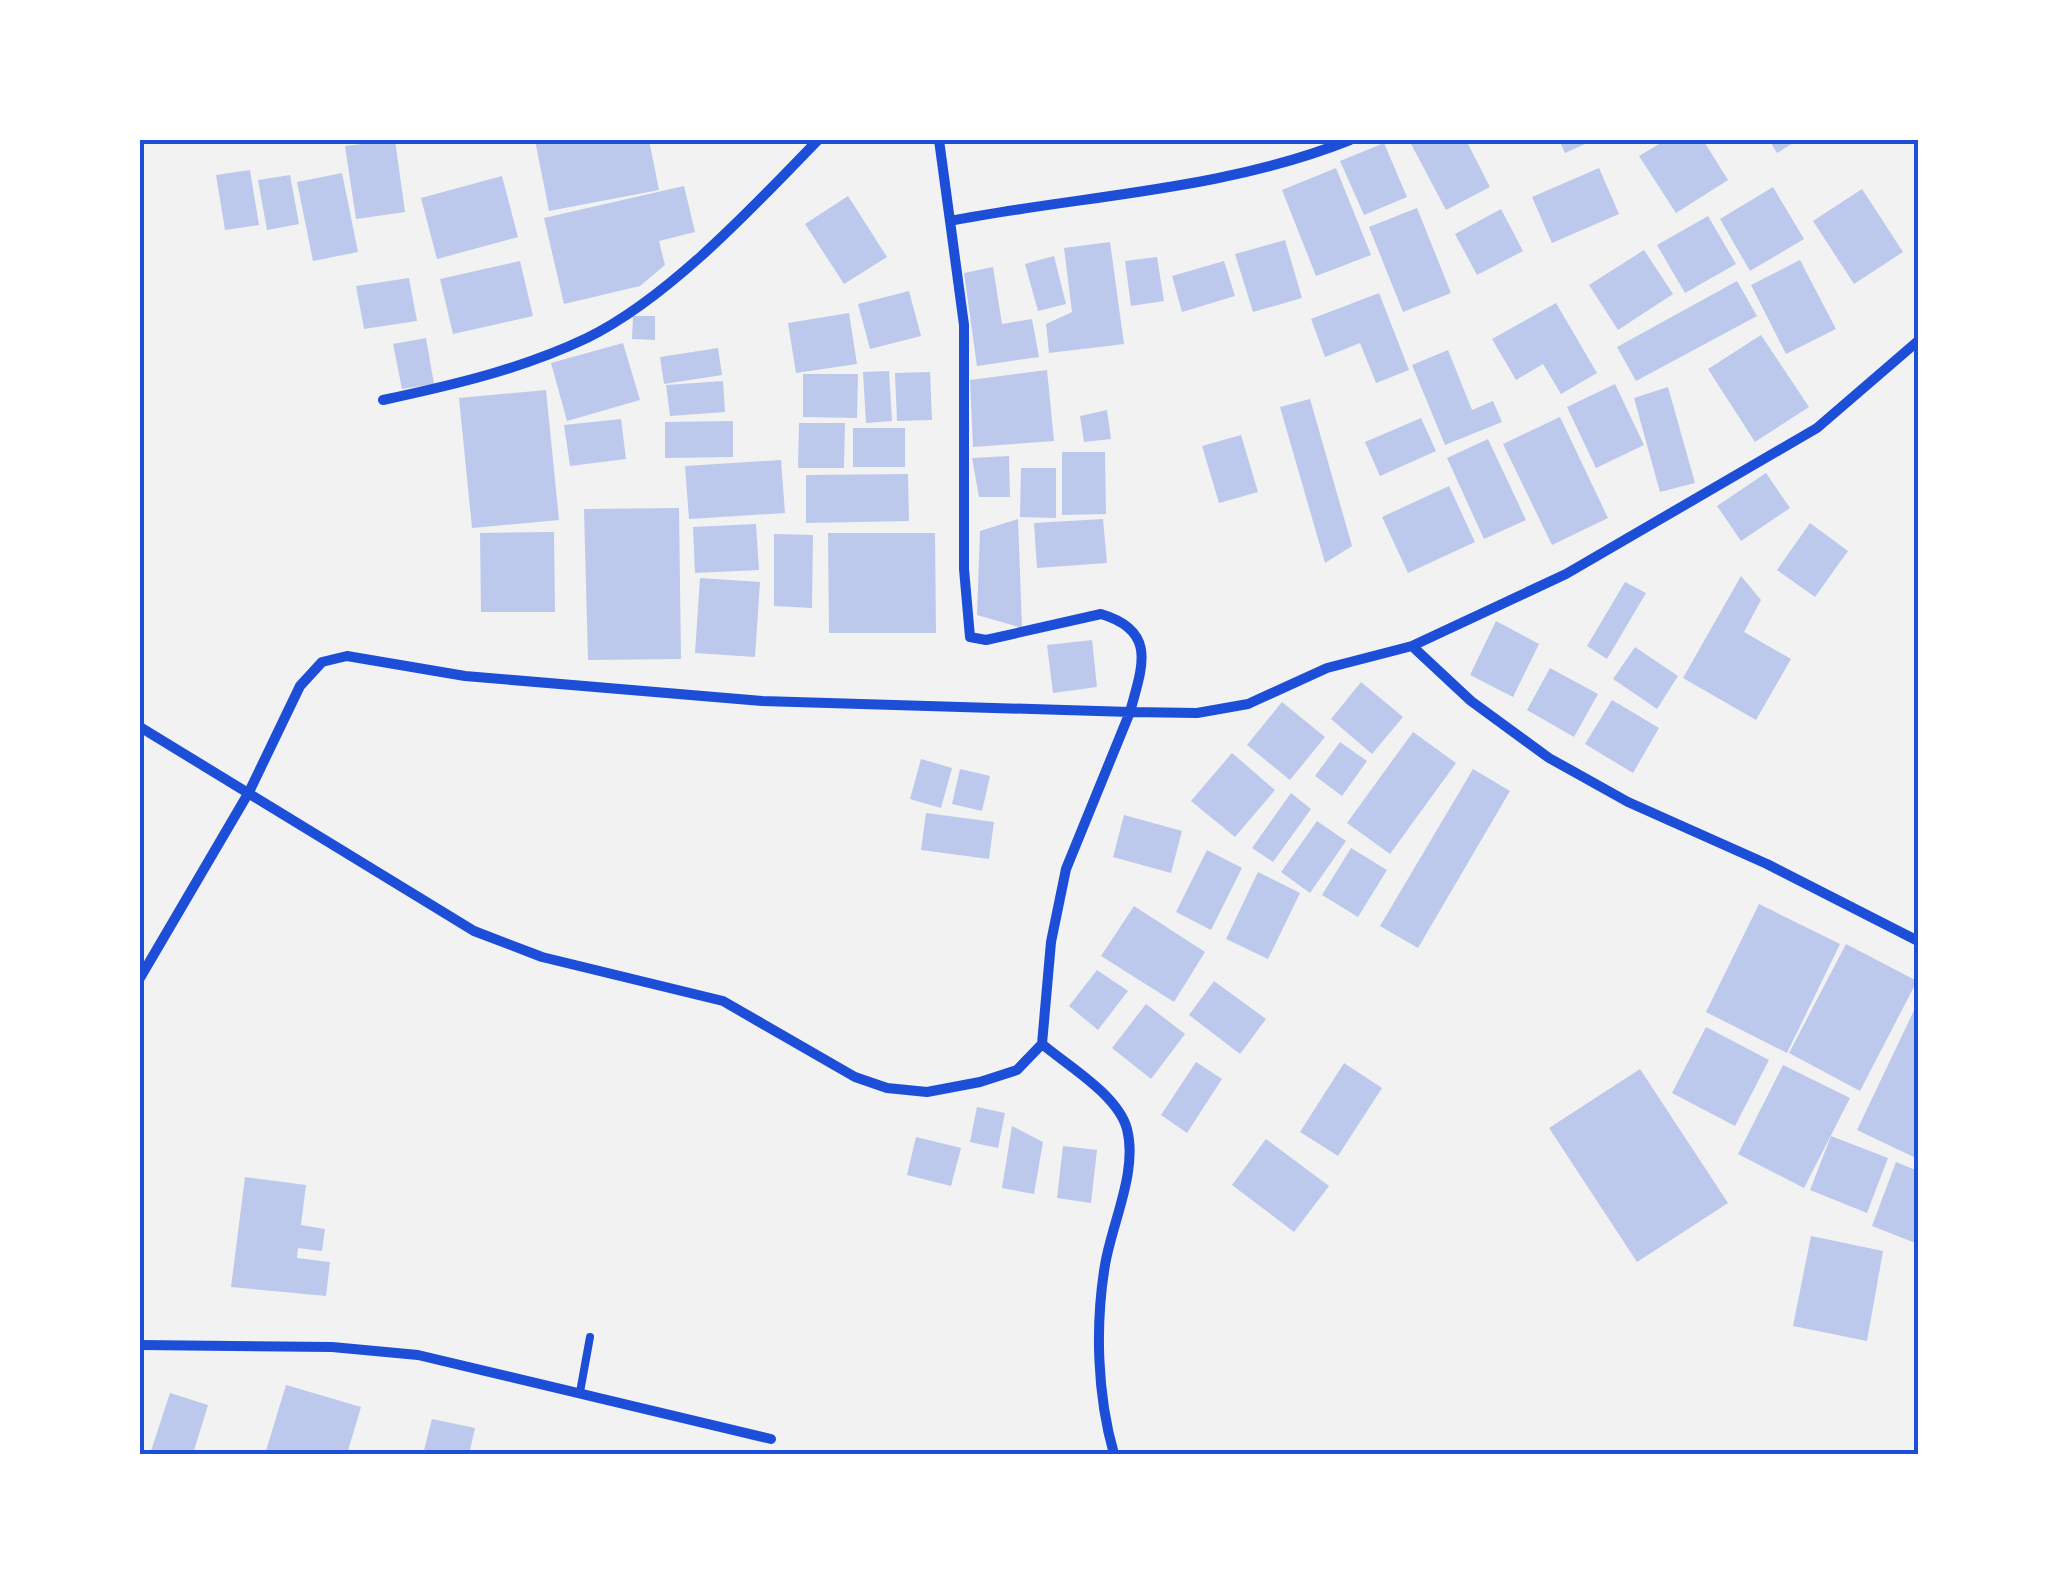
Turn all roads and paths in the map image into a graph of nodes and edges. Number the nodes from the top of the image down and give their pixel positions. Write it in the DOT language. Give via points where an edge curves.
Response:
graph roads {
  1 [pos="818,140"];
  2 [pos="939,140"];
  3 [pos="1350,140"];
  4 [pos="950,221"];
  5 [pos="1918,341"];
  6 [pos="383,400"];
  7 [pos="1412,646"];
  8 [pos="1130,712"];
  9 [pos="140,726"];
  10 [pos="248,792"];
  11 [pos="1918,941"];
  12 [pos="140,978"];
  13 [pos="1042,1044"];
  14 [pos="590,1337"];
  15 [pos="140,1345"];
  16 [pos="580,1392"];
  17 [pos="772,1439"];
  18 [pos="1114,1454"];
  1 -- 6 [label="street" via="743,217 589,337 486,377"];
  2 -- 4 [label="street"];
  3 -- 4 [label="street" via="1195,185"];
  4 -- 8 [label="street" via="964,325 970,637 986,640 1100,614 1117,619 1138,638 1144,658"];
  5 -- 7 [label="street" via="1817,428 1566,574"];
  7 -- 8 [label="street" via="1327,668 1248,704"];
  7 -- 11 [label="street" via="1548,758"];
  8 -- 10 [label="street" via="726,698 465,676 347,656 322,662 300,686"];
  8 -- 13 [label="street" via="1066,868"];
  9 -- 10 [label="street"];
  10 -- 12 [label="street"];
  10 -- 13 [label="street" via="474,931 542,957 724,1001 855,1077 888,1088 928,1092 980,1082 1016,1070"];
  13 -- 18 [label="street" via="1113,1106 1127,1128 1128,1166 1105,1266 1099,1332"];
  14 -- 16 [label="lane"];
  15 -- 16 [label="street" via="418,1355"];
  16 -- 17 [label="street"];
}
